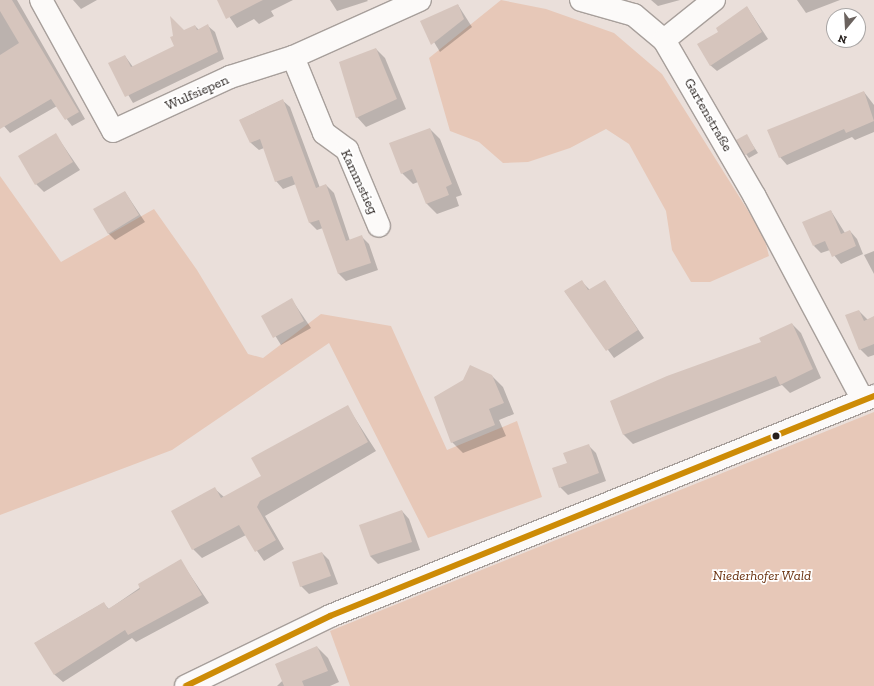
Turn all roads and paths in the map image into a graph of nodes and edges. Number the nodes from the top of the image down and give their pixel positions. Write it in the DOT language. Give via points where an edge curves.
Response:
graph roads {
  1 [pos="41,0"];
  2 [pos="420,0"];
  3 [pos="581,0"];
  4 [pos="714,0"];
  5 [pos="664,40"];
  6 [pos="292,57"];
  7 [pos="380,226"];
  8 [pos="869,398"];
  9 [pos="186,686"];
  1 -- 6 [label="street, Wulfsiepen" via="113,131 230,77"];
  2 -- 6 [label="street, Wulfsiepen"];
  3 -- 5 [label="street, Gartenstraße" via="634,15"];
  4 -- 5 [label="street"];
  5 -- 8 [label="street, Gartenstraße"];
  6 -- 7 [label="street, Kammstieg" via="324,132 347,150"];
  8 -- 9 [label="street" via="330,616"];
}
